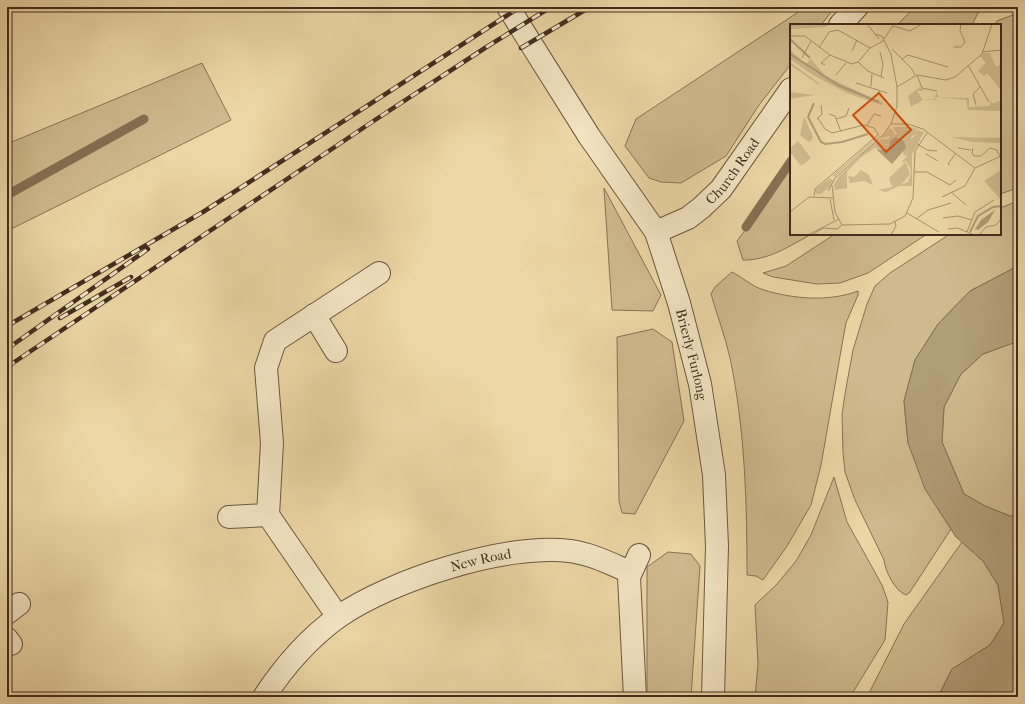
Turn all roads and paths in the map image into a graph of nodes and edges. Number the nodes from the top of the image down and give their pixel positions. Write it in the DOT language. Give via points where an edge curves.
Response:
graph roads {
  1 [pos="508,7"];
  2 [pos="857,7"];
  3 [pos="841,24"];
  4 [pos="790,90"];
  5 [pos="656,232"];
  6 [pos="379,273"];
  7 [pos="314,316"];
  8 [pos="336,351"];
  9 [pos="268,516"];
  10 [pos="229,517"];
  11 [pos="338,617"];
  12 [pos="264,697"];
  13 [pos="635,697"];
  14 [pos="712,697"];
  1 -- 5 [label="street, Brierly Furlong" via="589,136"];
  2 -- 3 [label="street"];
  4 -- 5 [label="street, Church Road" via="721,189 688,218"];
  5 -- 14 [label="street, Brierly Furlong" via="700,384 714,475 717,546"];
  6 -- 7 [label="street"];
  7 -- 8 [label="street"];
  7 -- 9 [label="street" via="275,341 266,368 272,443"];
  9 -- 10 [label="street"];
  9 -- 11 [label="street"];
  11 -- 12 [label="street, New Road" via="294,658"];
  11 -- 13 [label="street, New Road" via="402,584 435,572 480,559 519,552 570,551 635,564 629,583"];
}
